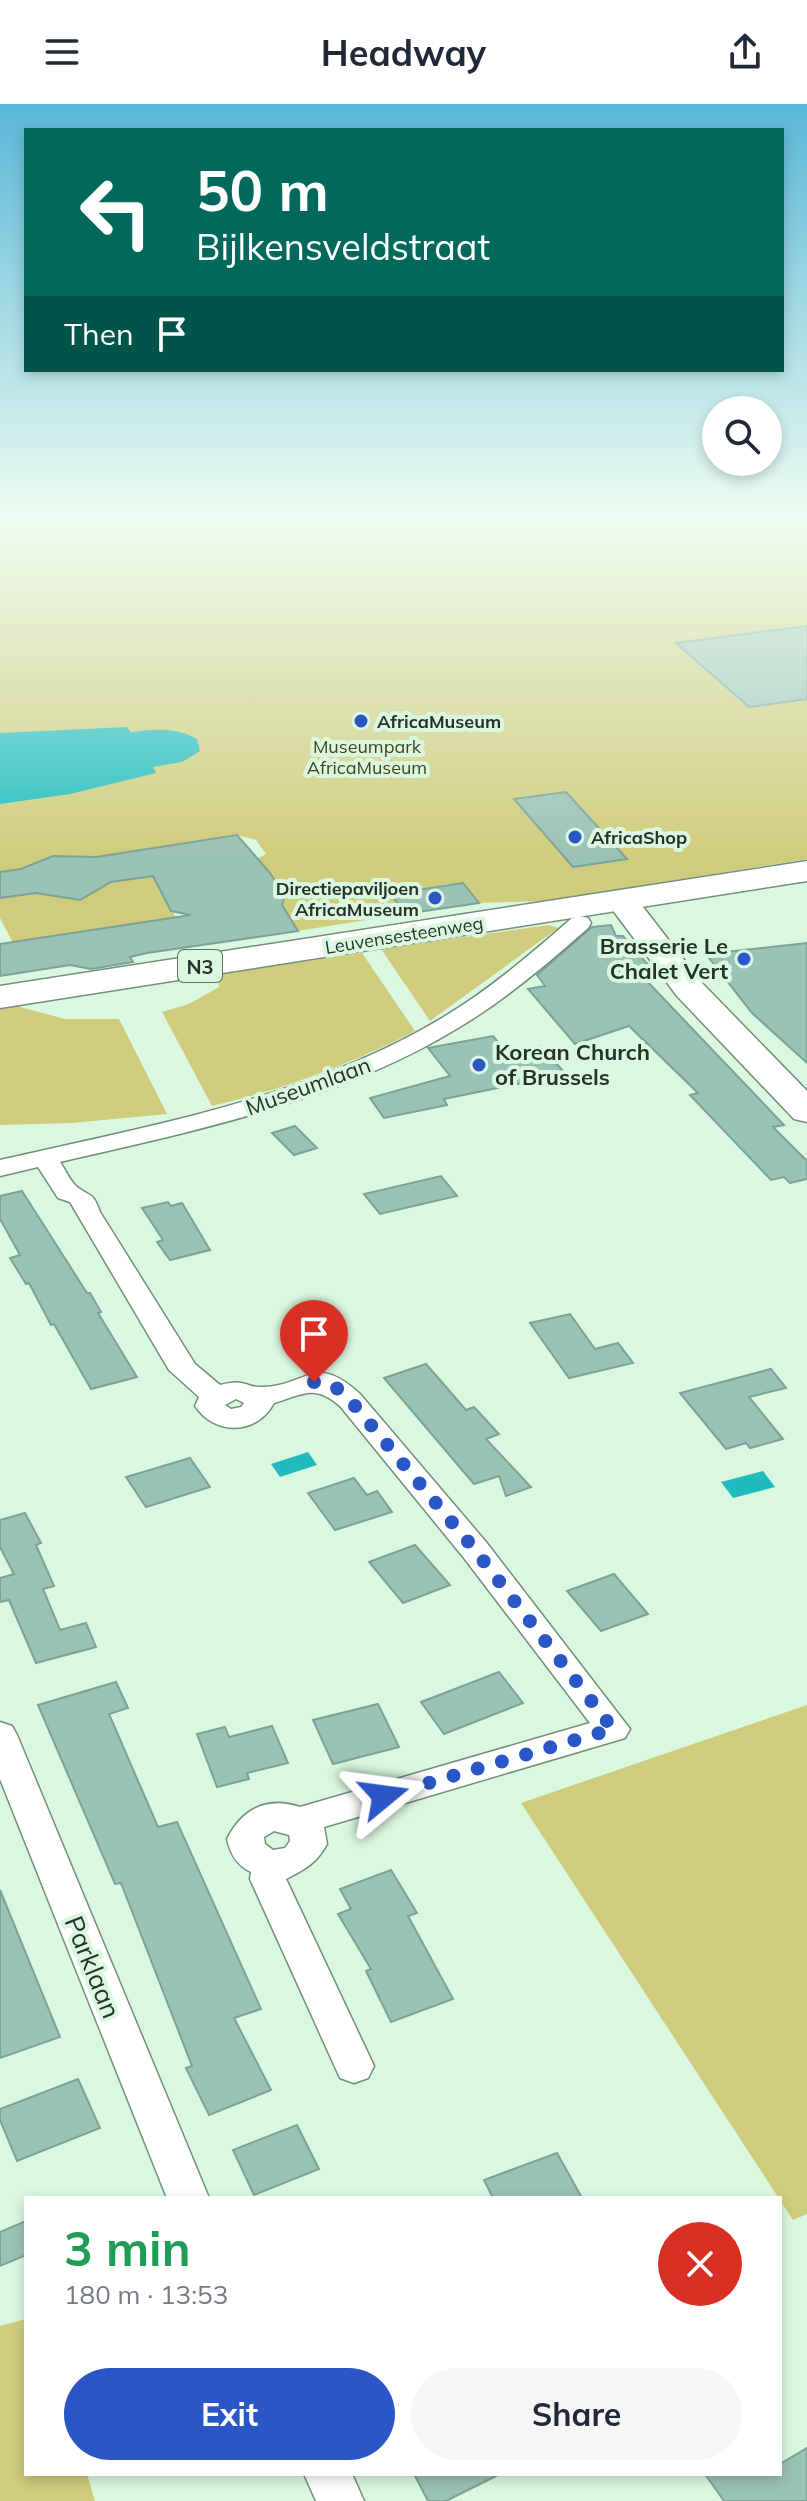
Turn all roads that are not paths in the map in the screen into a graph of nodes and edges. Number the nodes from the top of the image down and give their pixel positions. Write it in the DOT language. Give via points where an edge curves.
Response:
graph roads {
  1 [pos="807,871"];
  2 [pos="622,901"];
  3 [pos="580,923"];
  4 [pos="0,997"];
  5 [pos="807,1111"];
  6 [pos="56,1155"];
  7 [pos="0,1168"];
  8 [pos="0,1735"];
  9 [pos="354,2066"];
  10 [pos="187,2196"];
  11 [pos="328,2476"];
  12 [pos="341,2501"];
  1 -- 2 [label="main road, Leuvensesteenweg / N3"];
  2 -- 4 [label="main road, Leuvensesteenweg / N3"];
  2 -- 5 [label="street" via="684,983"];
  3 -- 6 [label="street, Museumlaan" via="478,1005 380,1060 240,1111"];
  6 -- 7 [label="street, Museumlaan"];
  6 -- 9 [label="street" via="67,1192 82,1197 184,1370 215,1395 210,1406 225,1418 252,1414 258,1398 314,1382 331,1383 475,1550 613,1729 299,1821 309,1835 305,1852 288,1863 270,1864 268,1879"];
  8 -- 10 [label="street, Parklaan"];
  11 -- 12 [label="street"];
}
